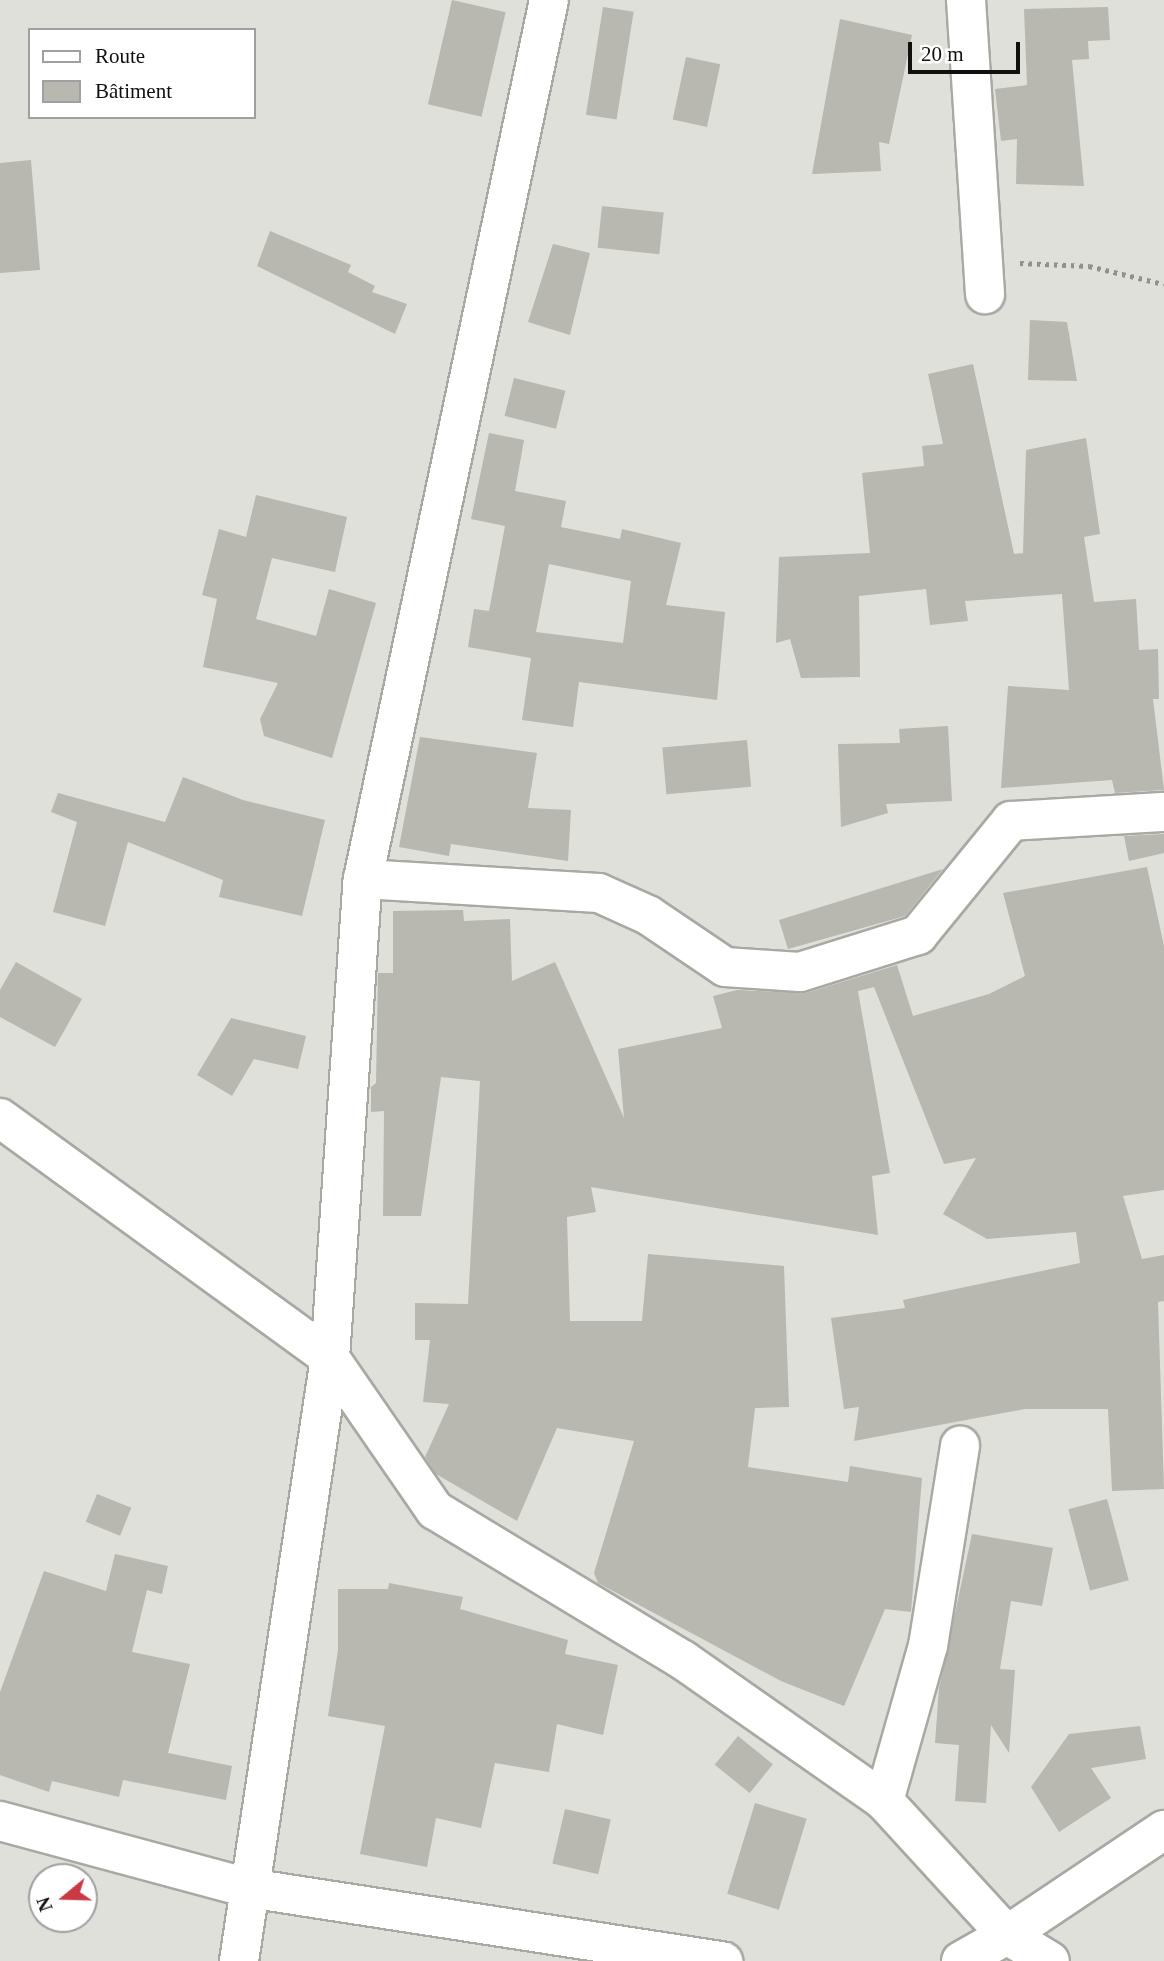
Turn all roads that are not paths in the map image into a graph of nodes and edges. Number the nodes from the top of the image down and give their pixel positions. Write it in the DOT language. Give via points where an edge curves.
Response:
graph roads {
  1 [pos="549,0"];
  2 [pos="966,0"];
  3 [pos="984,278"];
  4 [pos="1164,812"];
  5 [pos="363,880"];
  6 [pos="0,1118"];
  7 [pos="330,1358"];
  8 [pos="960,1446"];
  9 [pos="884,1801"];
  10 [pos="0,1821"];
  11 [pos="1164,1830"];
  12 [pos="249,1888"];
  13 [pos="1005,1948"];
  14 [pos="239,1961"];
  15 [pos="723,1961"];
  16 [pos="961,1961"];
  17 [pos="1050,1961"];
  1 -- 5 [label="street"];
  2 -- 3 [label="street"];
  4 -- 5 [label="street" via="1011,821 918,935 800,972 725,967 648,915 599,893"];
  5 -- 7 [label="street"];
  6 -- 7 [label="street"];
  7 -- 9 [label="street" via="435,1510 683,1660"];
  7 -- 12 [label="street"];
  8 -- 9 [label="street" via="928,1646"];
  9 -- 13 [label="street"];
  10 -- 12 [label="street"];
  11 -- 13 [label="street"];
  12 -- 14 [label="street"];
  12 -- 15 [label="street"];
  13 -- 16 [label="street"];
  13 -- 17 [label="street"];
}
